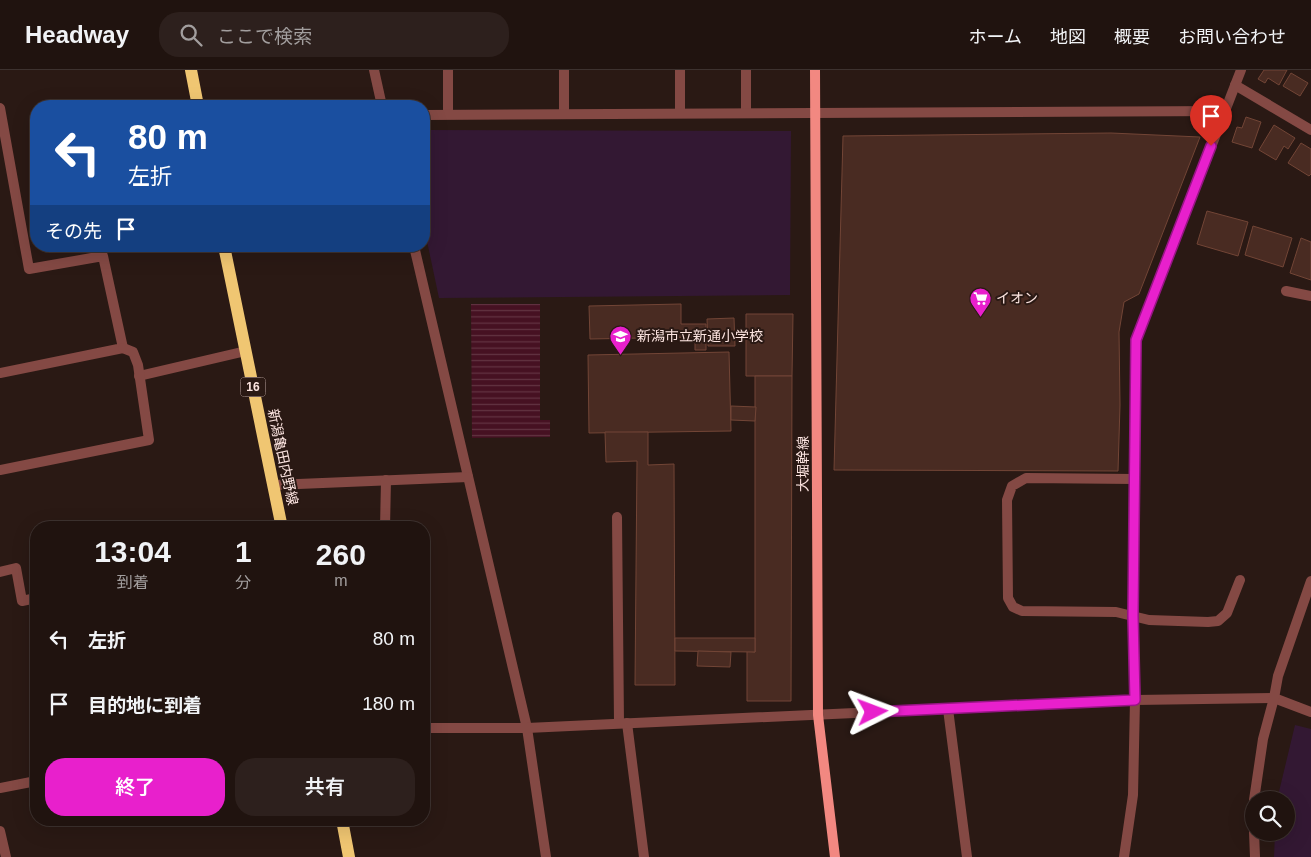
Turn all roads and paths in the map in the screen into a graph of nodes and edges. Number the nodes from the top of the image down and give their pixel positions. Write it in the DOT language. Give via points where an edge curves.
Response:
graph roads {
  1 [pos="191,70"];
  2 [pos="374,70"];
  3 [pos="448,70"];
  4 [pos="564,70"];
  5 [pos="680,70"];
  6 [pos="746,70"];
  7 [pos="815,70"];
  8 [pos="1241,70"];
  9 [pos="1235,85"];
  10 [pos="197,100"];
  11 [pos="381,100"];
  12 [pos="0,108"];
  13 [pos="1225,111"];
  14 [pos="746,112"];
  15 [pos="815,112"];
  16 [pos="680,113"];
  17 [pos="448,114"];
  18 [pos="564,114"];
  19 [pos="430,115"];
  20 [pos="1311,130"];
  21 [pos="225,252"];
  22 [pos="415,252"];
  23 [pos="1286,291"];
  24 [pos="1311,296"];
  25 [pos="123,348"];
  26 [pos="246,351"];
  27 [pos="0,373"];
  28 [pos="139,376"];
  29 [pos="0,470"];
  30 [pos="468,477"];
  31 [pos="386,480"];
  32 [pos="1135,480"];
  33 [pos="274,485"];
  34 [pos="617,517"];
  35 [pos="281,521"];
  36 [pos="385,521"];
  37 [pos="0,572"];
  38 [pos="1240,580"];
  39 [pos="1311,581"];
  40 [pos="30,599"];
  41 [pos="1133,616"];
  42 [pos="1274,698"];
  43 [pos="1135,700"];
  44 [pos="948,709"];
  45 [pos="1307,710"];
  46 [pos="818,715"];
  47 [pos="623,723"];
  48 [pos="430,728"];
  49 [pos="527,728"];
  50 [pos="30,782"];
  51 [pos="0,788"];
  52 [pos="1255,791"];
  53 [pos="343,826"];
  54 [pos="0,831"];
  55 [pos="1254,841"];
  56 [pos="6,857"];
  57 [pos="349,857"];
  58 [pos="546,857"];
  59 [pos="644,857"];
  60 [pos="835,857"];
  61 [pos="967,857"];
  62 [pos="1124,857"];
  63 [pos="1255,857"];
  1 -- 10 [label="main road"];
  2 -- 11 [label="street"];
  3 -- 17 [label="street"];
  4 -- 18 [label="street"];
  5 -- 16 [label="street"];
  6 -- 14 [label="street"];
  7 -- 15 [label="street, 大堀幹線"];
  8 -- 9 [label="street"];
  9 -- 13 [label="street"];
  9 -- 20 [label="street"];
  12 -- 25 [label="street" via="29,269 103,256"];
  13 -- 15 [label="street"];
  13 -- 32 [label="street" via="1136,340"];
  14 -- 15 [label="street"];
  14 -- 16 [label="street"];
  15 -- 46 [label="street, 大堀幹線"];
  16 -- 18 [label="street"];
  17 -- 18 [label="street"];
  17 -- 19 [label="street"];
  21 -- 26 [label="main road, 新潟亀田内野線 / 16"];
  22 -- 30 [label="street"];
  23 -- 24 [label="street"];
  25 -- 27 [label="street"];
  25 -- 28 [label="street" via="133,352"];
  26 -- 28 [label="street"];
  26 -- 33 [label="main road, 新潟亀田内野線 / 16"];
  28 -- 29 [label="street" via="149,440"];
  30 -- 31 [label="street"];
  30 -- 49 [label="street"];
  31 -- 33 [label="street"];
  31 -- 36 [label="street"];
  32 -- 41 [label="street"];
  32 -- 41 [label="street" via="1026,478 1012,486 1007,500 1008,598 1013,607 1022,611 1116,612"];
  33 -- 35 [label="main road, 新潟亀田内野線 / 16"];
  34 -- 47 [label="street"];
  37 -- 40 [label="street" via="16,568 22,601"];
  38 -- 41 [label="street" via="1227,613 1218,621 1149,620"];
  39 -- 42 [label="street" via="1278,676"];
  41 -- 43 [label="street"];
  42 -- 43 [label="street"];
  42 -- 45 [label="street"];
  42 -- 52 [label="street" via="1263,739"];
  43 -- 44 [label="street"];
  43 -- 62 [label="street" via="1133,795"];
  44 -- 46 [label="street"];
  44 -- 61 [label="street"];
  46 -- 47 [label="street"];
  46 -- 60 [label="street, 大堀幹線"];
  47 -- 49 [label="street"];
  47 -- 59 [label="street"];
  48 -- 49 [label="street"];
  49 -- 58 [label="street"];
  50 -- 51 [label="street"];
  53 -- 57 [label="main road"];
  54 -- 56 [label="street"];
  55 -- 63 [label="street"];
}
